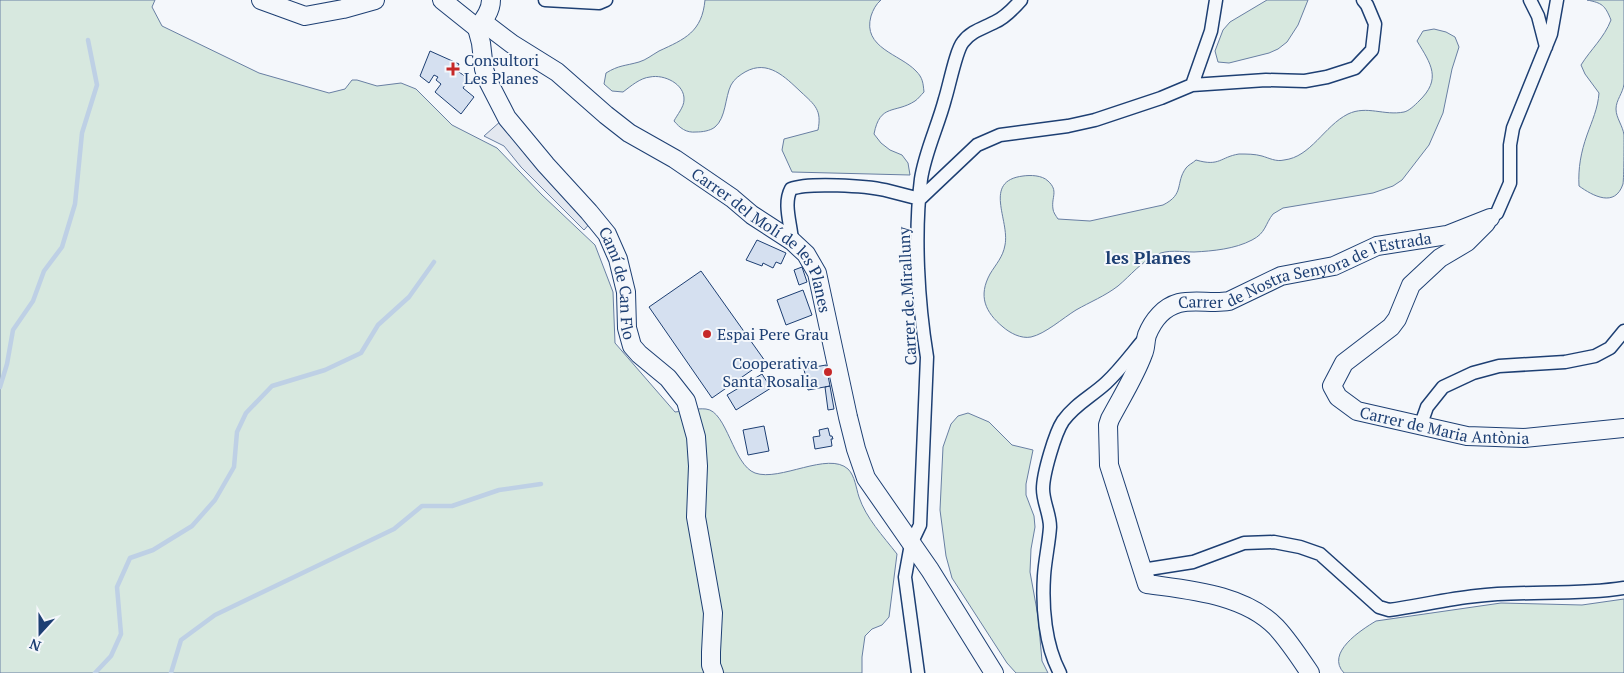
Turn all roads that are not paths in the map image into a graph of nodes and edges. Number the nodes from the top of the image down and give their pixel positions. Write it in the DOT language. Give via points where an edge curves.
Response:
graph roads {
  1 [pos="261,0"];
  2 [pos="375,0"];
  3 [pos="442,0"];
  4 [pos="492,0"];
  5 [pos="545,0"];
  6 [pos="606,0"];
  7 [pos="1021,0"];
  8 [pos="1216,0"];
  9 [pos="1363,0"];
  10 [pos="1530,0"];
  11 [pos="1557,0"];
  12 [pos="480,25"];
  13 [pos="1546,47"];
  14 [pos="1192,85"];
  15 [pos="920,199"];
  16 [pos="1490,218"];
  17 [pos="792,242"];
  18 [pos="1624,331"];
  19 [pos="1147,335"];
  20 [pos="1421,424"];
  21 [pos="1624,428"];
  22 [pos="913,540"];
  23 [pos="1142,570"];
  24 [pos="1624,588"];
  25 [pos="714,673"];
  26 [pos="918,673"];
  27 [pos="994,673"];
  28 [pos="1060,673"];
  29 [pos="1310,673"];
  1 -- 2 [label="street" via="306,16"];
  3 -- 12 [label="street, Carrer del Molí de les Planes"];
  4 -- 12 [label="street"];
  5 -- 6 [label="street" via="599,3"];
  7 -- 15 [label="street, Carrer de Miralluny" via="998,21 974,32 962,42 928,150"];
  8 -- 14 [label="street" via="1211,31"];
  9 -- 14 [label="street" via="1375,24 1373,42 1372,50 1355,68 1305,80"];
  10 -- 13 [label="street"];
  11 -- 13 [label="street" via="1552,34"];
  12 -- 17 [label="street, Carrer del Molí de les Planes" via="557,72 629,133 675,159"];
  12 -- 25 [label="street, Camí de Can Flo" via="488,81 507,118 607,234 618,259 626,292 627,328 632,346 668,378 686,401 696,437 696,517 713,613 711,665"];
  13 -- 16 [label="street" via="1513,128 1510,183 1497,213"];
  14 -- 15 [label="street" via="1095,120 1000,135 977,145"];
  15 -- 17 [label="street" via="883,190 798,186 791,189 787,204"];
  15 -- 22 [label="street, Carrer de Miralluny" via="919,290 927,357 920,525"];
  16 -- 19 [label="street, Carrer de Nostra Senyora de l'Estrada" via="1447,235 1377,246 1334,266 1281,276 1222,303 1178,303 1158,316"];
  16 -- 20 [label="street, Carrer de Maria Antònia" via="1467,242 1440,258 1411,285 1391,327 1344,363 1332,386 1338,397 1357,411"];
  17 -- 22 [label="street, Carrer del Molí de les Planes" via="806,254 818,273 848,417 866,478"];
  18 -- 20 [label="street" via="1610,348 1595,356 1565,362 1498,366 1466,377 1443,388 1427,406"];
  19 -- 23 [label="street, Carrer de Nostra Senyora de l'Estrada" via="1144,353 1108,425 1108,465"];
  19 -- 28 [label="street" via="1115,374 1064,420 1045,475 1043,488 1050,524 1044,577 1045,611 1050,646"];
  20 -- 21 [label="street, Carrer de Maria Antònia" via="1467,436 1524,438"];
  22 -- 26 [label="street, Carrer de Miralluny" via="905,577"];
  22 -- 27 [label="street, Carrer del Molí de les Planes"];
  23 -- 24 [label="street" via="1193,562 1244,543 1274,542 1320,554 1380,607 1389,610 1476,596 1563,594"];
  23 -- 29 [label="street" via="1147,584 1199,591 1245,605 1275,626"];
}
